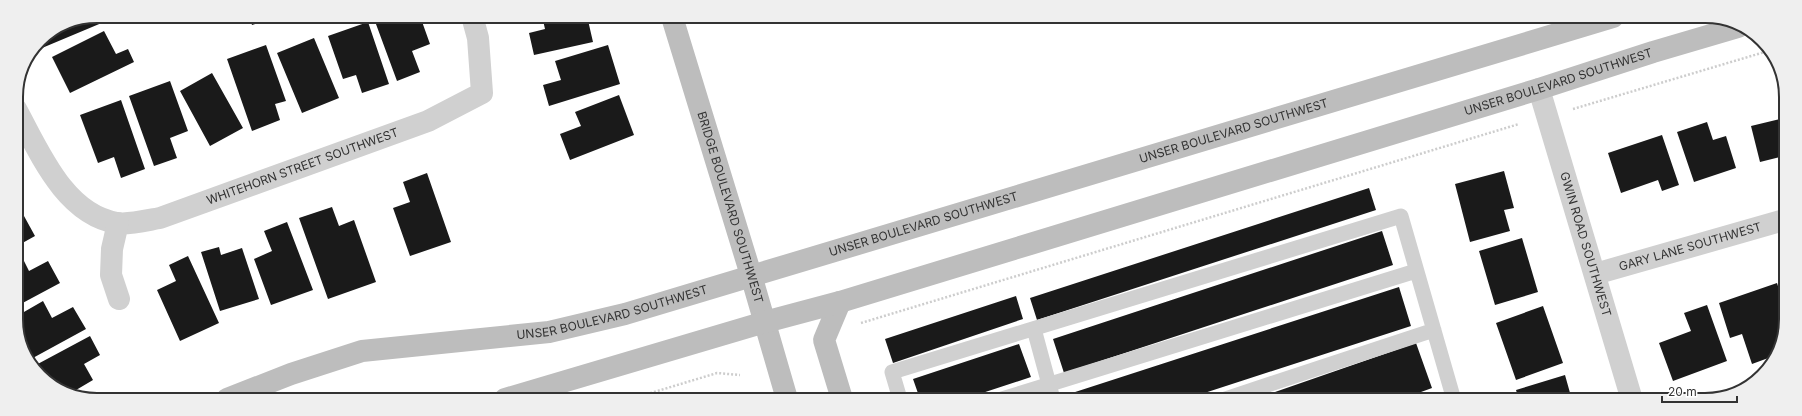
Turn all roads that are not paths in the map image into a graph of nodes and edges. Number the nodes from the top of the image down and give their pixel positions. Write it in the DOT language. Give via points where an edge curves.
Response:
graph roads {
  1 [pos="474,23"];
  2 [pos="674,23"];
  3 [pos="1593,23"];
  4 [pos="1733,29"];
  5 [pos="1539,89"];
  6 [pos="23,122"];
  7 [pos="1779,221"];
  8 [pos="118,223"];
  9 [pos="1416,272"];
  10 [pos="1595,274"];
  11 [pos="751,275"];
  12 [pos="120,299"];
  13 [pos="840,302"];
  14 [pos="765,322"];
  15 [pos="1034,329"];
  16 [pos="1434,330"];
  17 [pos="1049,385"];
  18 [pos="242,393"];
  19 [pos="525,393"];
  20 [pos="785,393"];
  21 [pos="840,393"];
  22 [pos="898,393"];
  23 [pos="1022,393"];
  24 [pos="1051,393"];
  25 [pos="1243,393"];
  26 [pos="1452,393"];
  27 [pos="1630,393"];
  1 -- 8 [label="street, WHITEHORN STREET SOUTHWEST" via="478,38 482,93 428,121 175,213 160,218"];
  2 -- 11 [label="main road, BRIDGE BOULEVARD SOUTHWEST"];
  3 -- 11 [label="main road, UNSER BOULEVARD SOUTHWEST"];
  4 -- 5 [label="main road, UNSER BOULEVARD SOUTHWEST"];
  5 -- 10 [label="street, GWIN ROAD SOUTHWEST"];
  5 -- 13 [label="main road, UNSER BOULEVARD SOUTHWEST"];
  6 -- 8 [label="street" via="49,170 68,195 86,212"];
  7 -- 10 [label="street, GARY LANE SOUTHWEST"];
  8 -- 12 [label="street" via="112,249 111,275"];
  9 -- 15 [label="lane" via="1401,216"];
  9 -- 16 [label="lane"];
  9 -- 17 [label="lane"];
  10 -- 27 [label="street, GWIN ROAD SOUTHWEST"];
  11 -- 14 [label="main road, BRIDGE BOULEVARD SOUTHWEST"];
  11 -- 18 [label="main road, UNSER BOULEVARD SOUTHWEST" via="625,314 549,332 362,351"];
  13 -- 14 [label="main road, UNSER BOULEVARD SOUTHWEST"];
  13 -- 21 [label="main road" via="824,340"];
  14 -- 19 [label="main road, UNSER BOULEVARD SOUTHWEST"];
  14 -- 20 [label="main road, BRIDGE BOULEVARD SOUTHWEST"];
  15 -- 17 [label="lane"];
  15 -- 22 [label="lane" via="892,372"];
  16 -- 25 [label="lane"];
  16 -- 26 [label="lane"];
  17 -- 23 [label="lane"];
  17 -- 24 [label="lane"];
}
